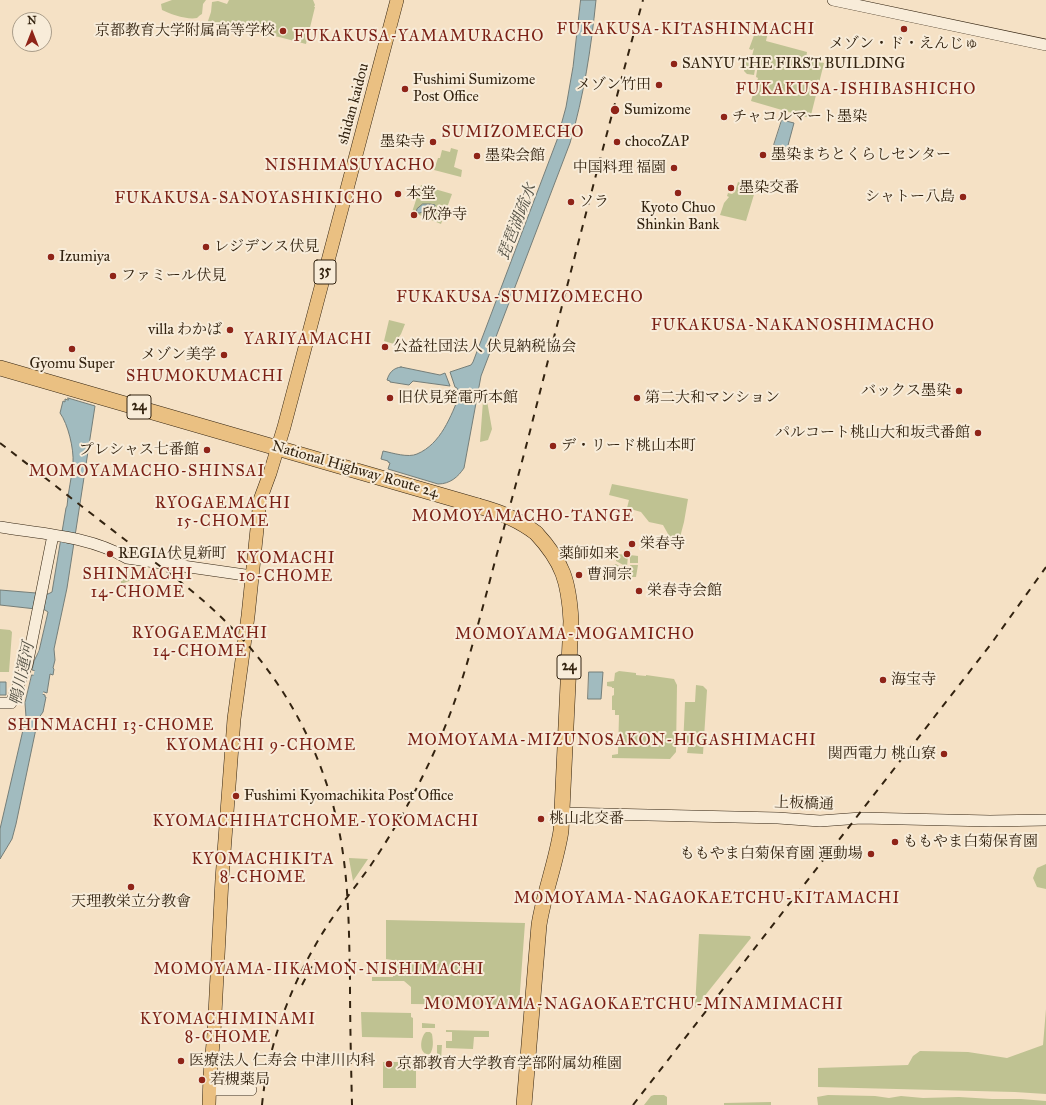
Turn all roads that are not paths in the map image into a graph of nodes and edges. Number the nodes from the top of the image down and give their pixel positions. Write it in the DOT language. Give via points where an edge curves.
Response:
graph roads {
  1 [pos="397,0"];
  2 [pos="833,0"];
  3 [pos="1046,45"];
  4 [pos="0,368"];
  5 [pos="278,447"];
  6 [pos="0,527"];
  7 [pos="56,536"];
  8 [pos="252,576"];
  9 [pos="0,702"];
  10 [pos="562,813"];
  11 [pos="1046,820"];
  12 [pos="210,1090"];
  13 [pos="251,1090"];
  14 [pos="210,1105"];
  15 [pos="524,1105"];
  1 -- 5 [label="main road, shidan kaidou / 35"];
  2 -- 3 [label="street"];
  4 -- 5 [label="highway, National Highway Route 24 / 24"];
  5 -- 8 [label="main road, 35" via="260,500"];
  5 -- 10 [label="highway, National Highway Route 24 / 24, bridge" via="508,515 525,524 547,545 565,578 571,621"];
  6 -- 7 [label="street"];
  7 -- 8 [label="street" via="75,538 114,550 127,558"];
  7 -- 9 [label="street" via="27,665 12,702"];
  8 -- 12 [label="main road, 35" via="234,719"];
  10 -- 11 [label="street, 上板橋通" via="820,821 861,818"];
  10 -- 15 [label="highway, National Highway Route 24 / 24" via="558,850 544,897 539,925"];
  12 -- 13 [label="street"];
  12 -- 14 [label="main road, 35"];
}
